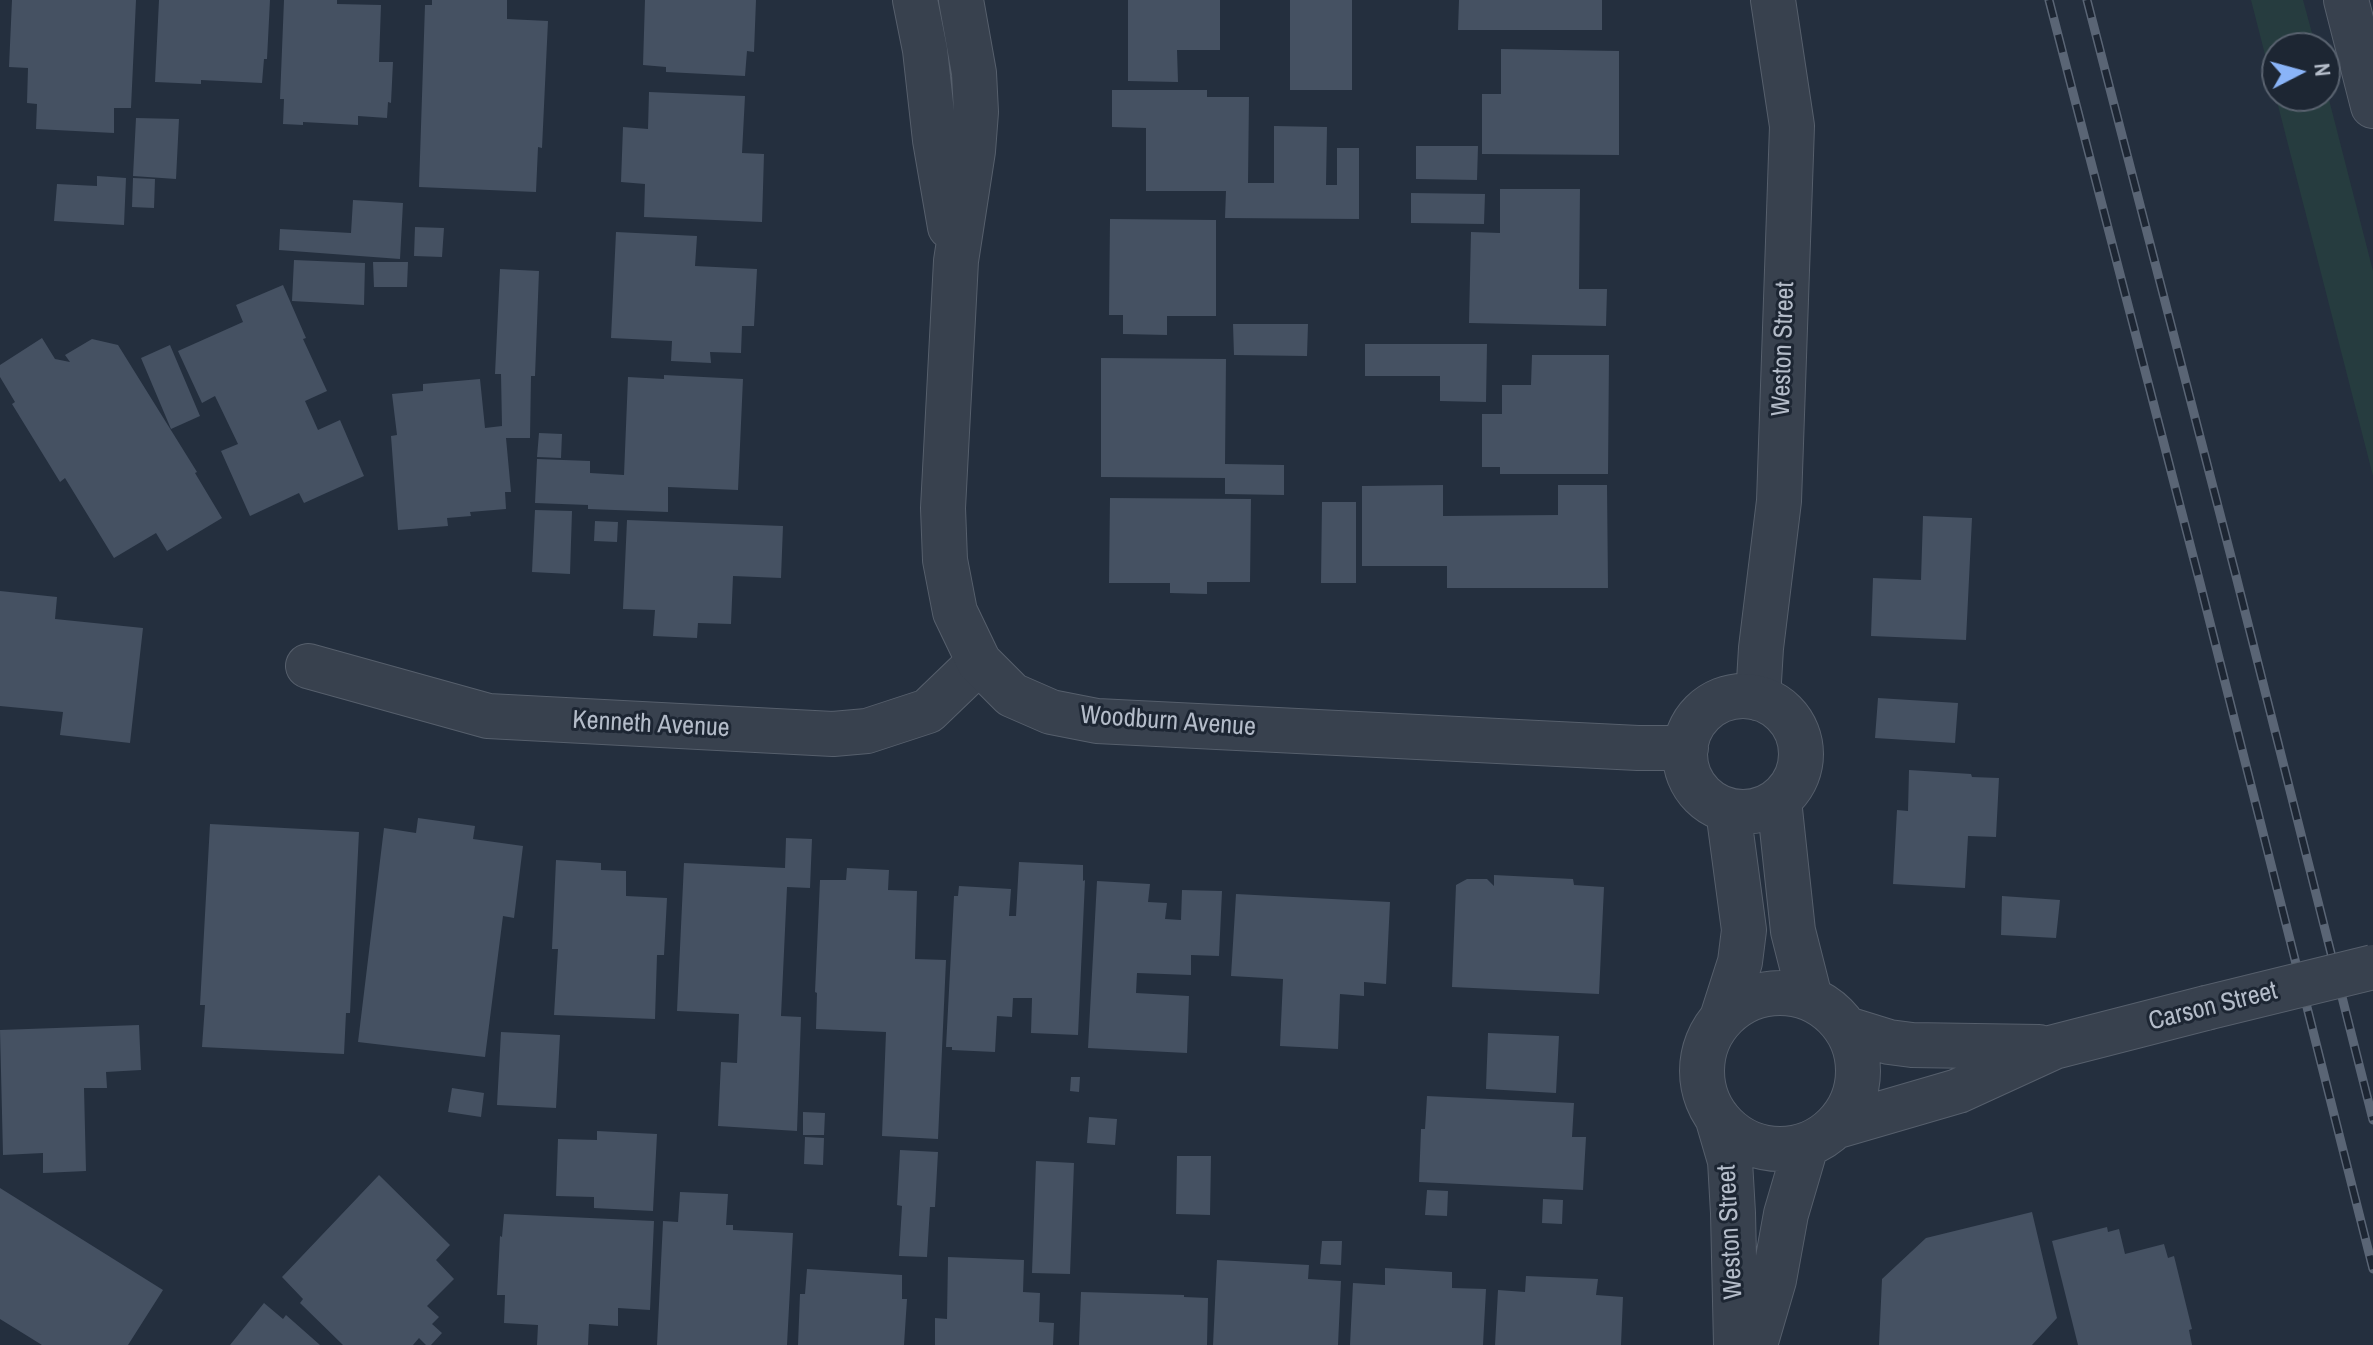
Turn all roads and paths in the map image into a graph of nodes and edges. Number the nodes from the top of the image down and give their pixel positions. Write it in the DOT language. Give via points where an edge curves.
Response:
graph roads {
  1 [pos="915,0"];
  2 [pos="961,0"];
  3 [pos="1773,0"];
  4 [pos="2346,0"];
  5 [pos="2373,106"];
  6 [pos="956,261"];
  7 [pos="979,662"];
  8 [pos="308,666"];
  9 [pos="1758,698"];
  10 [pos="1686,748"];
  11 [pos="1779,800"];
  12 [pos="1728,810"];
  13 [pos="2373,967"];
  14 [pos="1810,998"];
  15 [pos="1722,1018"];
  16 [pos="1847,1029"];
  17 [pos="2054,1047"];
  18 [pos="1718,1120"];
  19 [pos="1822,1136"];
  20 [pos="1736,1345"];
  21 [pos="1755,1345"];
  1 -- 6 [label="street, Woodburn Avenue"];
  2 -- 6 [label="street, Woodburn Avenue" via="976,112"];
  3 -- 9 [label="street, Weston Street" via="1792,126 1779,501"];
  4 -- 5 [label="street"];
  6 -- 7 [label="street, Woodburn Avenue" via="945,560 955,612"];
  7 -- 8 [label="street, Kenneth Avenue" via="928,711 867,731 833,734 488,716"];
  7 -- 10 [label="street, Woodburn Avenue" via="1012,695 1051,712 1097,721"];
  9 -- 10 [label="street" via="1738,695 1718,701 1691,729"];
  9 -- 11 [label="street" via="1777,706 1792,722 1800,742 1793,783"];
  10 -- 12 [label="street" via="1687,769 1696,788"];
  11 -- 12 [label="street" via="1750,811"];
  11 -- 14 [label="street" via="1793,931"];
  12 -- 15 [label="street" via="1744,944"];
  13 -- 17 [label="street, Carson Street, bridge"];
  14 -- 15 [label="street" via="1763,995"];
  14 -- 16 [label="street"];
  15 -- 18 [label="street" via="1707,1042 1702,1068 1705,1096"];
  16 -- 17 [label="street, Carson Street" via="1912,1045"];
  16 -- 19 [label="street" via="1857,1053 1859,1079 1852,1104"];
  17 -- 19 [label="street, Carson Street" via="1958,1091"];
  18 -- 19 [label="street" via="1758,1148 1782,1150"];
  18 -- 20 [label="street, Weston Street" via="1730,1161"];
  19 -- 21 [label="street, Weston Street" via="1786,1214"];
}
